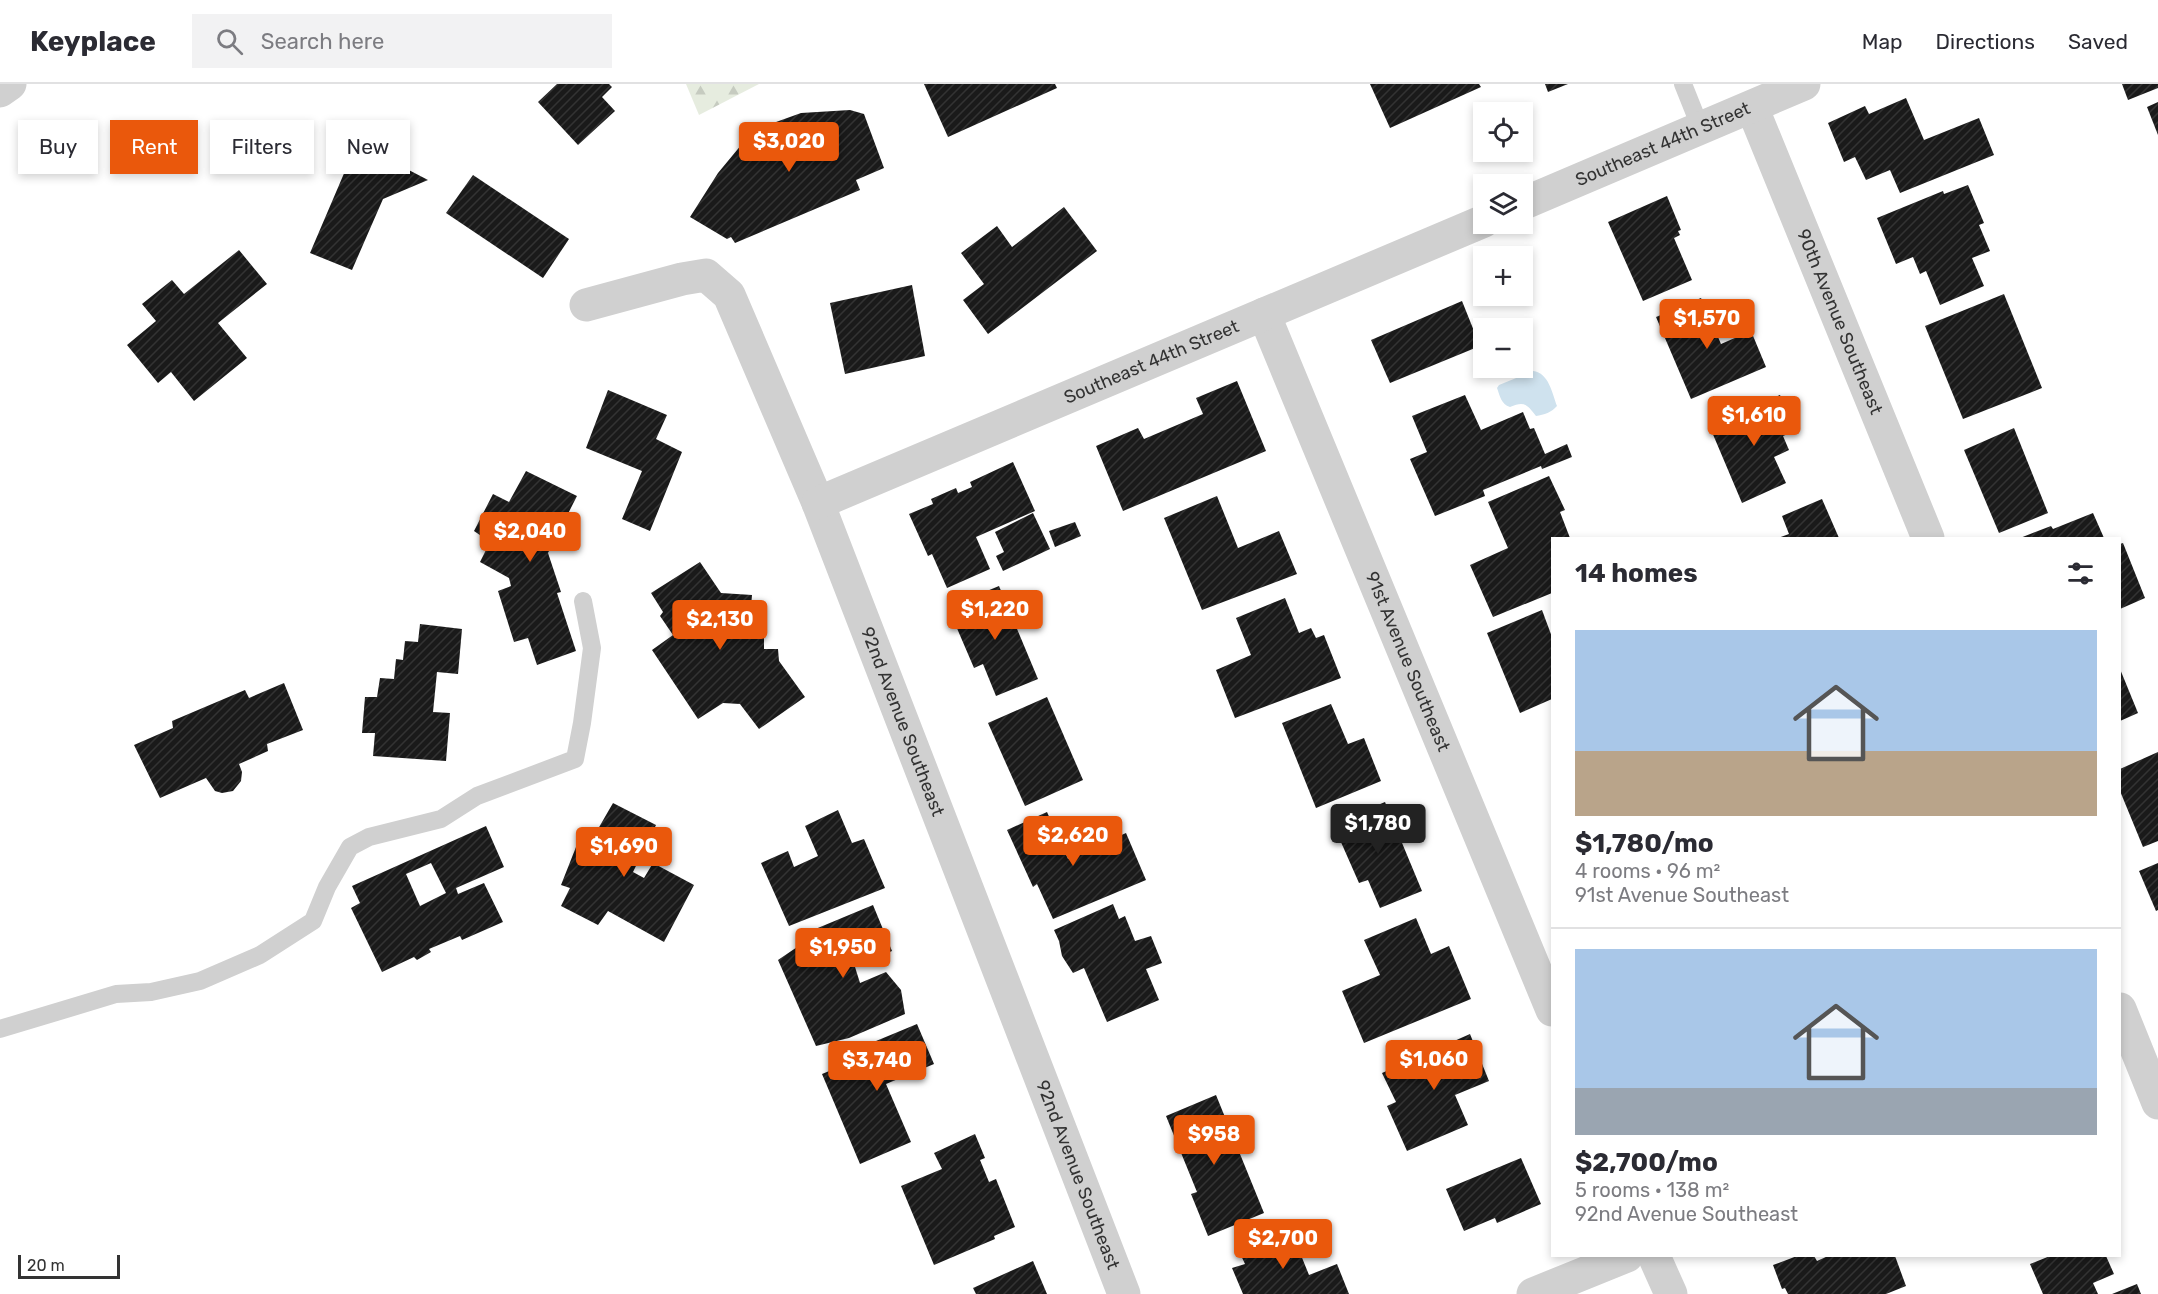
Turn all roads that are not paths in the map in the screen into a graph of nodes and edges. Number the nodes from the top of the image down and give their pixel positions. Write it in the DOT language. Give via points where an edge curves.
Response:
graph roads {
  1 [pos="10,84"];
  2 [pos="1683,84"];
  3 [pos="1804,84"];
  4 [pos="0,91"];
  5 [pos="1760,97"];
  6 [pos="1701,129"];
  7 [pos="1533,199"];
  8 [pos="1473,226"];
  9 [pos="586,305"];
  10 [pos="1264,314"];
  11 [pos="818,503"];
  12 [pos="1928,537"];
  13 [pos="583,602"];
  14 [pos="1551,1008"];
  15 [pos="2121,1011"];
  16 [pos="0,1029"];
  17 [pos="2138,1048"];
  18 [pos="2158,1103"];
  19 [pos="1624,1257"];
  20 [pos="1654,1257"];
  21 [pos="1124,1294"];
  22 [pos="1533,1294"];
  23 [pos="1671,1294"];
  1 -- 4 [label="street"];
  2 -- 6 [label="lane"];
  3 -- 5 [label="street, Southeast 44th Street"];
  5 -- 6 [label="street, Southeast 44th Street"];
  5 -- 12 [label="street, 90th Avenue Southeast"];
  6 -- 7 [label="street, Southeast 44th Street"];
  8 -- 10 [label="street, Southeast 44th Street"];
  9 -- 11 [label="street, 92nd Avenue Southeast" via="706,275 722,288 729,295"];
  10 -- 11 [label="street, Southeast 44th Street"];
  10 -- 14 [label="street, 91st Avenue Southeast"];
  11 -- 21 [label="street, 92nd Avenue Southeast"];
  13 -- 16 [label="lane" via="592,648 575,759 477,796 441,819 369,837 350,847 313,921 260,955 200,981 151,992 116,994"];
  15 -- 17 [label="street"];
  17 -- 18 [label="street"];
  19 -- 22 [label="street"];
  20 -- 23 [label="street"];
}
